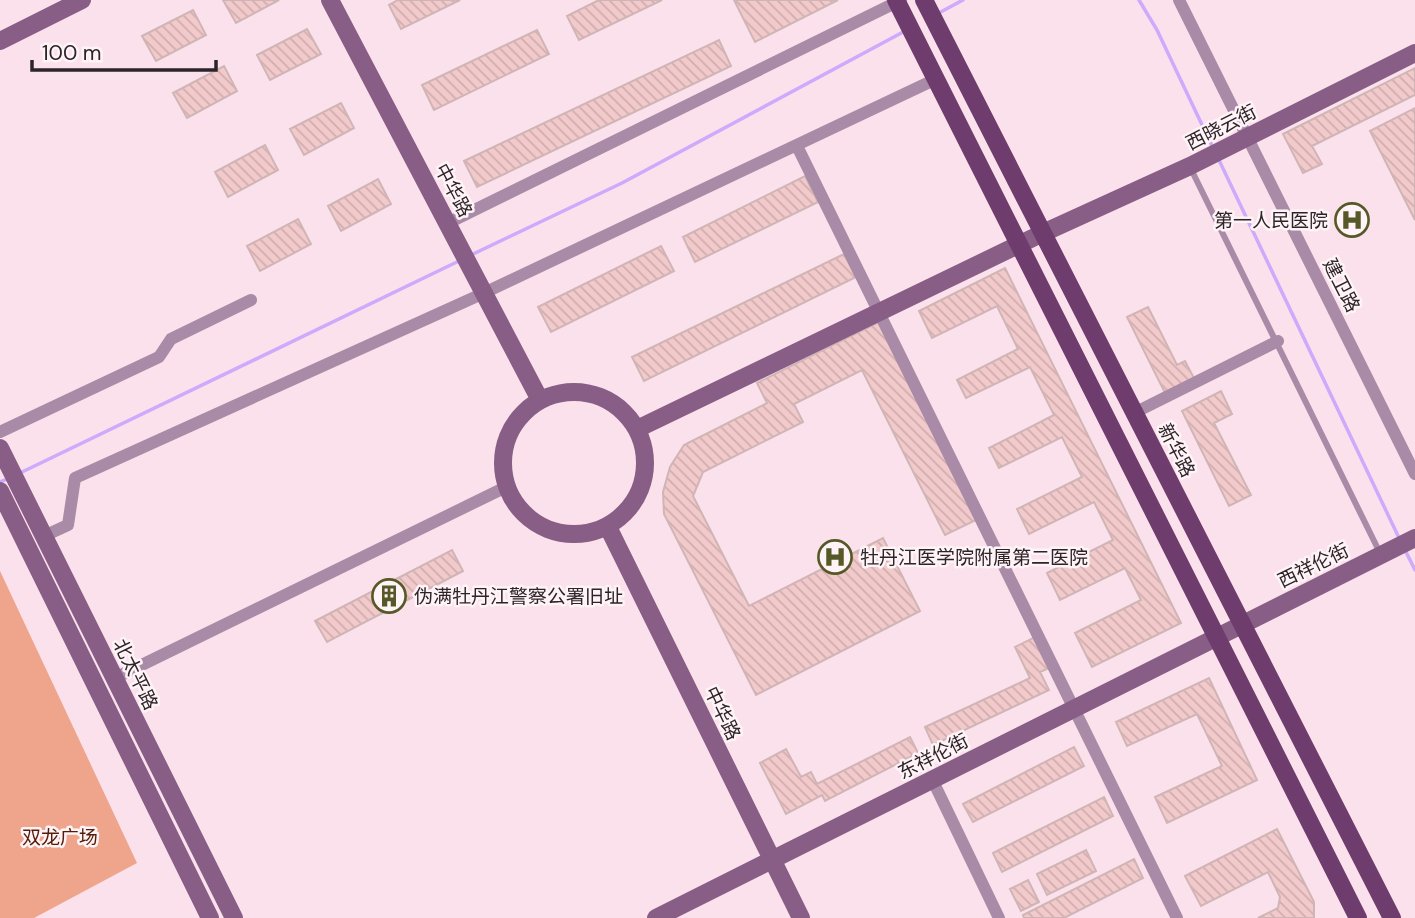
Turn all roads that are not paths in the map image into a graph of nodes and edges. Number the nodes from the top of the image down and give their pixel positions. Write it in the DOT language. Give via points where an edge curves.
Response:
graph roads {
  1 [pos="82,0"];
  2 [pos="330,0"];
  3 [pos="924,0"];
  4 [pos="1179,0"];
  5 [pos="898,1"];
  6 [pos="0,41"];
  7 [pos="1415,53"];
  8 [pos="936,79"];
  9 [pos="1247,137"];
  10 [pos="797,146"];
  11 [pos="1190,166"];
  12 [pos="448,223"];
  13 [pos="1043,233"];
  14 [pos="1020,246"];
  15 [pos="484,293"];
  16 [pos="251,300"];
  17 [pos="880,312"];
  18 [pos="1278,341"];
  19 [pos="540,400"];
  20 [pos="1134,413"];
  21 [pos="637,429"];
  22 [pos="0,432"];
  23 [pos="0,448"];
  24 [pos="1415,474"];
  25 [pos="506,487"];
  26 [pos="0,491"];
  27 [pos="608,527"];
  28 [pos="44,536"];
  29 [pos="1415,538"];
  30 [pos="1381,555"];
  31 [pos="1229,630"];
  32 [pos="115,678"];
  33 [pos="1073,708"];
  34 [pos="932,779"];
  35 [pos="773,860"];
  36 [pos="210,918"];
  37 [pos="234,918"];
  38 [pos="656,918"];
  39 [pos="801,918"];
  40 [pos="999,918"];
  41 [pos="1177,918"];
  42 [pos="1358,918"];
  43 [pos="1392,918"];
  1 -- 6 [label="street"];
  2 -- 12 [label="street, 中华路"];
  3 -- 13 [label="main road, 新华路"];
  4 -- 9 [label="street, 建卫路"];
  5 -- 8 [label="main road"];
  5 -- 12 [label="street"];
  7 -- 9 [label="street, 西晓云街"];
  8 -- 10 [label="street"];
  8 -- 14 [label="main road"];
  9 -- 11 [label="street, 西晓云街"];
  9 -- 24 [label="street, 建卫路"];
  10 -- 15 [label="street"];
  10 -- 17 [label="street"];
  11 -- 13 [label="street, 西晓云街"];
  11 -- 18 [label="lane"];
  12 -- 15 [label="street, 中华路"];
  13 -- 14 [label="street, 西晓云街"];
  13 -- 20 [label="main road, 新华路"];
  14 -- 17 [label="street, 西晓云街"];
  14 -- 31 [label="main road"];
  15 -- 19 [label="street, 中华路"];
  15 -- 28 [label="street" via="75,478 68,524"];
  16 -- 22 [label="street" via="171,339 159,357"];
  17 -- 21 [label="street, 西晓云街"];
  17 -- 33 [label="street"];
  18 -- 20 [label="street"];
  18 -- 30 [label="lane"];
  19 -- 21 [label="street" via="584,392 605,398 624,411"];
  19 -- 25 [label="street" via="510,429 503,449"];
  20 -- 31 [label="main road, 新华路"];
  21 -- 27 [label="street" via="645,451 639,495"];
  23 -- 28 [label="street, 北太平路"];
  25 -- 27 [label="street" via="521,512 540,527 562,534"];
  25 -- 32 [label="street"];
  26 -- 36 [label="street"];
  27 -- 35 [label="street, 中华路"];
  28 -- 32 [label="street, 北太平路"];
  29 -- 30 [label="street, 西祥伦街"];
  30 -- 31 [label="street, 西祥伦街"];
  31 -- 33 [label="street, 东祥伦街"];
  31 -- 42 [label="main road"];
  31 -- 43 [label="main road, 新华路"];
  32 -- 37 [label="street, 北太平路"];
  33 -- 34 [label="street, 东祥伦街"];
  33 -- 41 [label="street"];
  34 -- 35 [label="street, 东祥伦街"];
  34 -- 40 [label="street"];
  35 -- 38 [label="street, 东祥伦街"];
  35 -- 39 [label="street, 中华路"];
}
